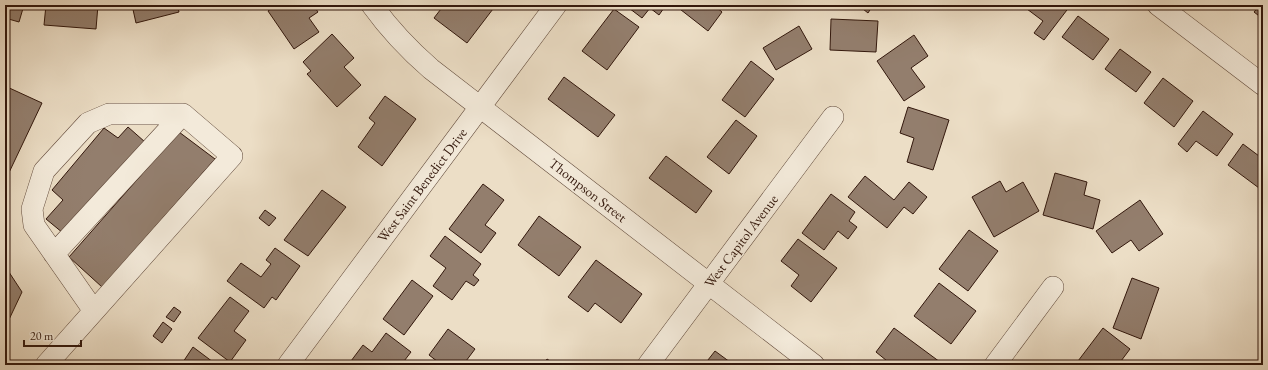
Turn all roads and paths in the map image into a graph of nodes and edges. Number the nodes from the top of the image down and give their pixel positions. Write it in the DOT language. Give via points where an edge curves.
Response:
graph roads {
  1 [pos="372,5"];
  2 [pos="556,5"];
  3 [pos="1158,5"];
  4 [pos="1263,86"];
  5 [pos="480,107"];
  6 [pos="183,114"];
  7 [pos="833,117"];
  8 [pos="54,254"];
  9 [pos="709,284"];
  10 [pos="1053,287"];
  11 [pos="94,311"];
  12 [pos="46,365"];
  13 [pos="288,365"];
  14 [pos="648,365"];
  15 [pos="814,365"];
  16 [pos="995,365"];
  1 -- 5 [label="street, Thompson Street" via="408,48"];
  2 -- 5 [label="street, West Saint Benedict Drive"];
  3 -- 4 [label="street"];
  5 -- 9 [label="street, Thompson Street"];
  5 -- 13 [label="street, West Saint Benedict Drive"];
  6 -- 8 [label="street"];
  6 -- 8 [label="street" via="109,114 88,123 83,128 44,171 32,209 34,225"];
  6 -- 11 [label="street" via="232,156"];
  7 -- 9 [label="street, West Capitol Avenue"];
  8 -- 11 [label="street"];
  9 -- 14 [label="street, West Capitol Avenue"];
  9 -- 15 [label="street, Thompson Street"];
  10 -- 16 [label="street"];
  11 -- 12 [label="street"];
}
